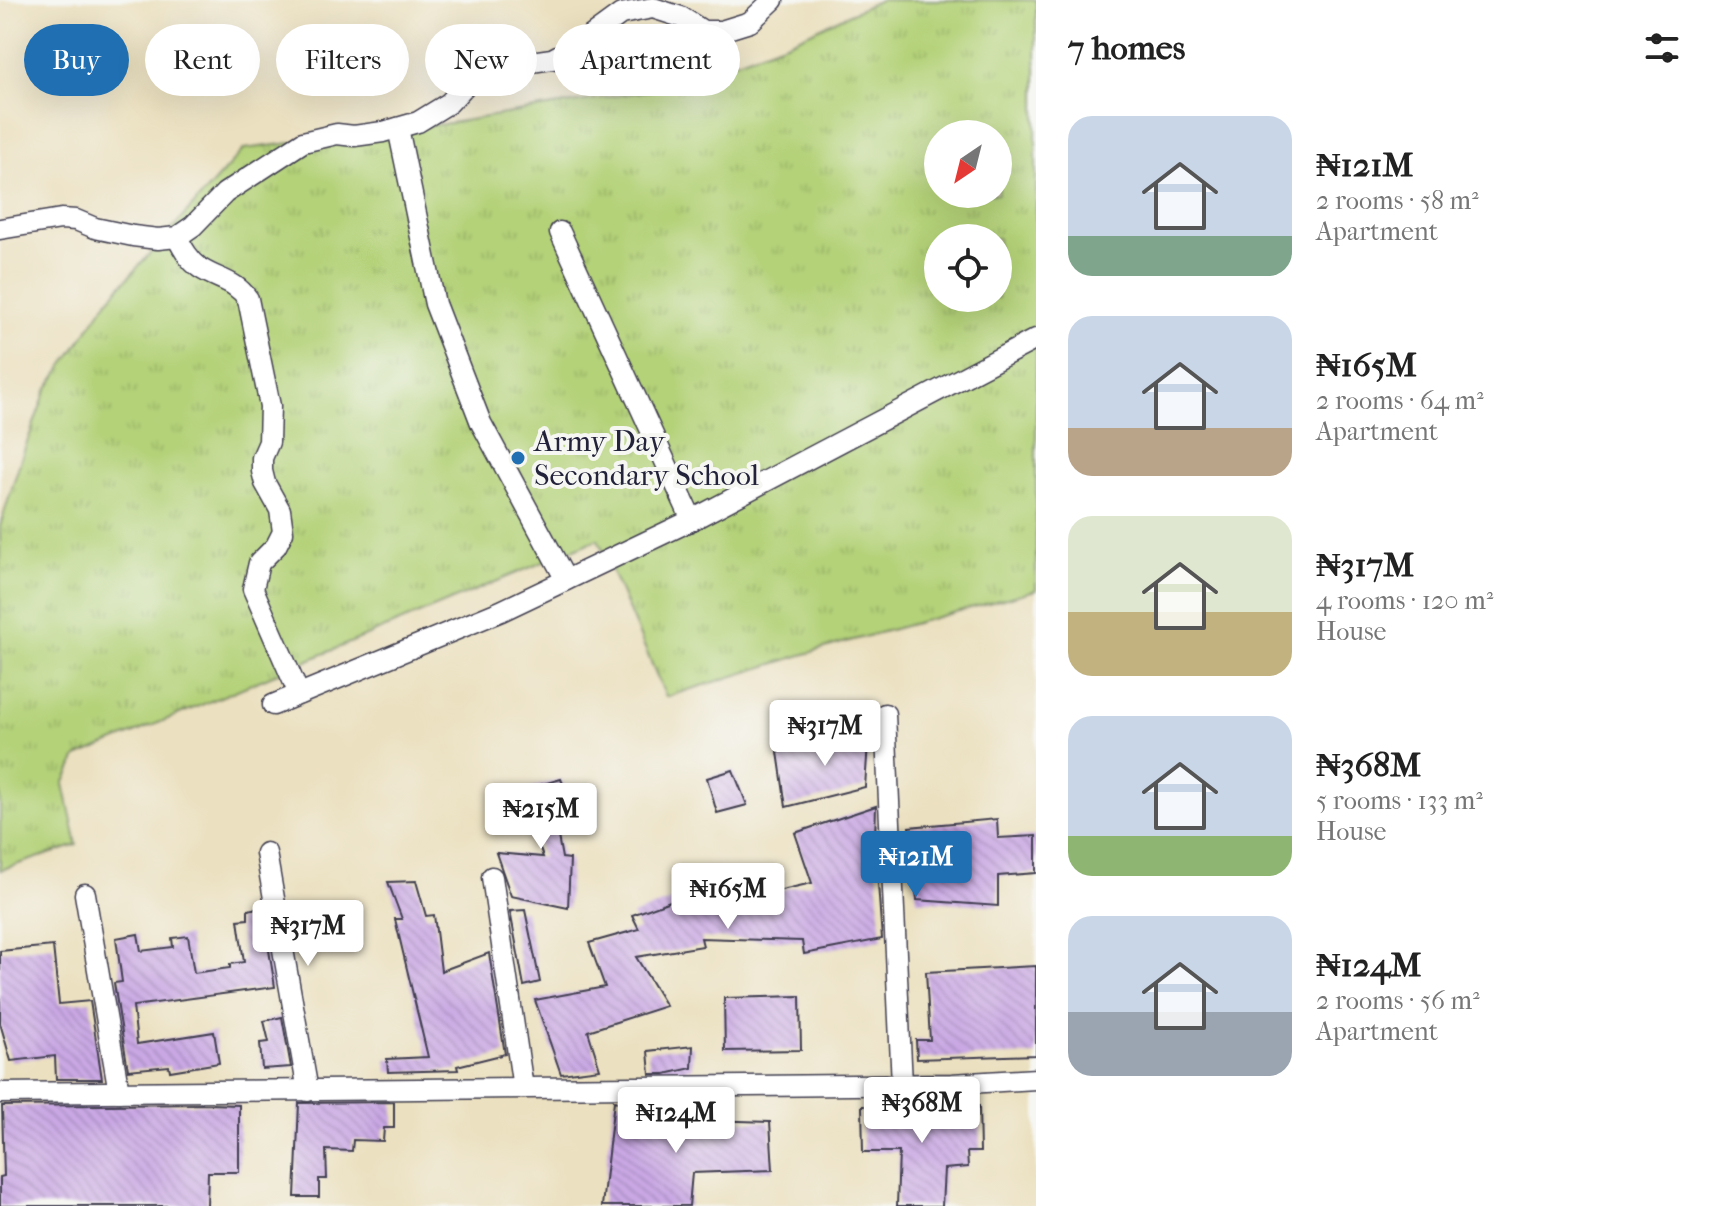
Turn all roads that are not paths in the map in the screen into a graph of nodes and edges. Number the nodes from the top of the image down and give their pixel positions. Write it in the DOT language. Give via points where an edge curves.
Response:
graph roads {
  1 [pos="773,0"];
  2 [pos="398,128"];
  3 [pos="0,229"];
  4 [pos="560,232"];
  5 [pos="177,237"];
  6 [pos="1036,339"];
  7 [pos="692,520"];
  8 [pos="566,580"];
  9 [pos="299,694"];
  10 [pos="273,705"];
  11 [pos="885,714"];
  12 [pos="266,853"];
  13 [pos="492,877"];
  14 [pos="85,894"];
  15 [pos="1036,1079"];
  16 [pos="902,1085"];
  17 [pos="523,1088"];
  18 [pos="308,1091"];
  19 [pos="119,1092"];
  20 [pos="0,1093"];
  1 -- 2 [label="street" via="750,22 721,31 703,31 653,8 621,14 552,59 476,74 439,110"];
  2 -- 5 [label="street" via="303,142 225,193"];
  2 -- 8 [label="street" via="435,304 481,423"];
  3 -- 5 [label="street" via="61,219 133,236"];
  4 -- 7 [label="street"];
  5 -- 9 [label="street" via="200,268 239,286 248,299 270,406 262,471 280,510 283,532 259,563 253,589"];
  6 -- 7 [label="street"];
  7 -- 8 [label="street"];
  8 -- 9 [label="street"];
  9 -- 10 [label="street"];
  11 -- 16 [label="street"];
  12 -- 18 [label="street"];
  13 -- 17 [label="street"];
  14 -- 19 [label="street"];
  15 -- 16 [label="street"];
  16 -- 17 [label="street"];
  17 -- 18 [label="street"];
  18 -- 19 [label="street"];
  19 -- 20 [label="street"];
}
